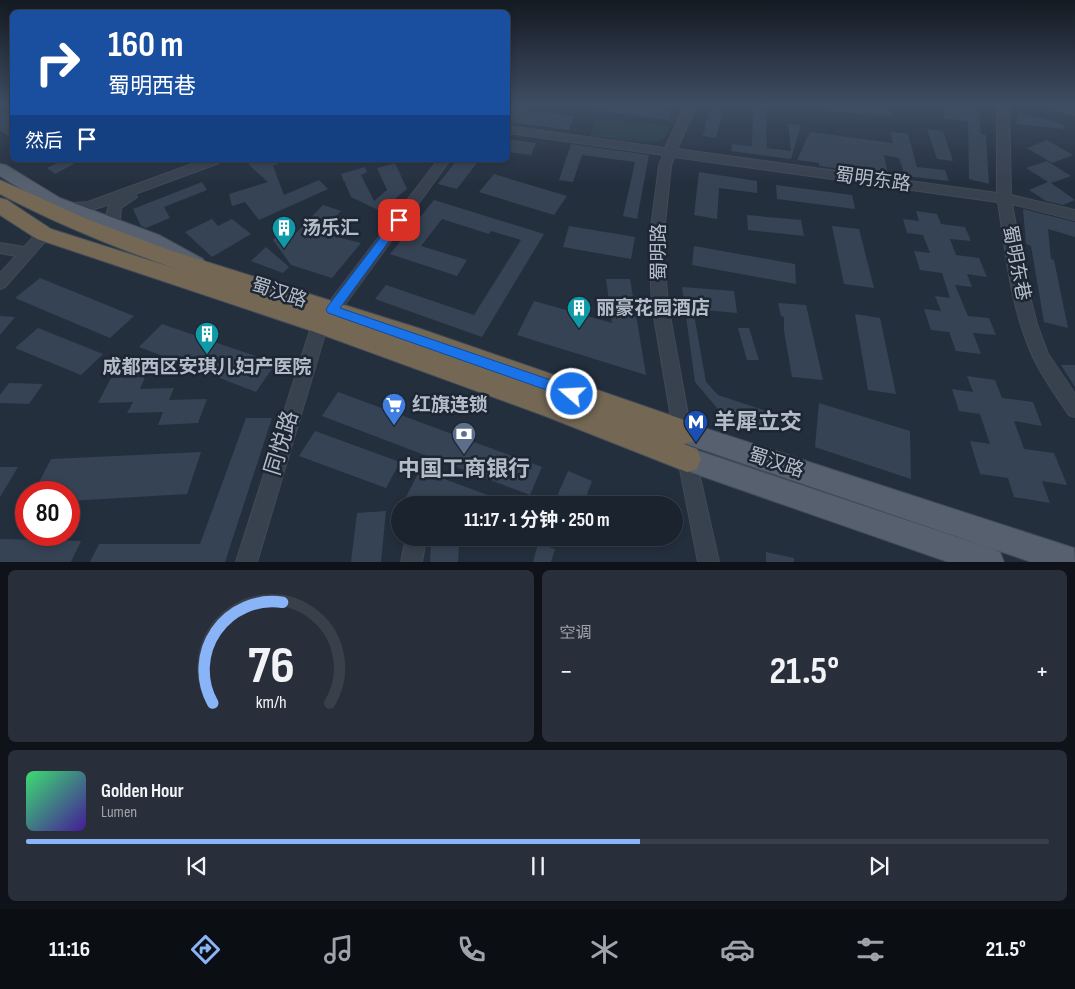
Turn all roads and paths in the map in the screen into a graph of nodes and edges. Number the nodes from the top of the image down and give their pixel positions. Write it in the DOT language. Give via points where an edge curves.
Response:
graph roads {
  1 [pos="517,131"];
  2 [pos="679,131"];
  3 [pos="1003,131"];
  4 [pos="670,151"];
  5 [pos="211,162"];
  6 [pos="222,162"];
  7 [pos="442,162"];
  8 [pos="0,169"];
  9 [pos="0,186"];
  10 [pos="1004,198"];
  11 [pos="0,205"];
  12 [pos="67,207"];
  13 [pos="0,215"];
  14 [pos="1075,215"];
  15 [pos="115,227"];
  16 [pos="39,230"];
  17 [pos="0,248"];
  18 [pos="28,253"];
  19 [pos="206,269"];
  20 [pos="0,283"];
  21 [pos="326,317"];
  22 [pos="1075,409"];
  23 [pos="683,432"];
  24 [pos="687,459"];
  25 [pos="414,546"];
  26 [pos="246,562"];
  27 [pos="411,562"];
  28 [pos="709,562"];
  29 [pos="990,562"];
  30 [pos="1074,562"];
  1 -- 4 [label="street, 蜀明东路"];
  2 -- 4 [label="street, 蜀明路"];
  3 -- 10 [label="street, 蜀明东巷"];
  4 -- 10 [label="street, 蜀明东路"];
  4 -- 23 [label="street, 蜀明路" via="665,166 656,243 660,305"];
  5 -- 12 [label="street" via="89,206"];
  6 -- 15 [label="street" via="121,201 113,211"];
  7 -- 21 [label="street, 同悦路"];
  8 -- 12 [label="main road"];
  9 -- 19 [label="highway, 蜀汉路" via="122,242"];
  10 -- 14 [label="street, 蜀明东路"];
  10 -- 22 [label="street, 蜀明东巷" via="1029,324 1041,357"];
  11 -- 16 [label="highway, 蜀汉路"];
  12 -- 15 [label="main road"];
  13 -- 16 [label="main road"];
  15 -- 19 [label="main road" via="152,240"];
  16 -- 18 [label="street"];
  16 -- 21 [label="highway, 蜀汉路"];
  17 -- 18 [label="street"];
  18 -- 20 [label="street"];
  19 -- 21 [label="highway, 蜀汉路"];
  21 -- 23 [label="highway, 蜀汉路"];
  21 -- 24 [label="highway, 蜀汉路"];
  21 -- 26 [label="street, 同悦路"];
  23 -- 24 [label="street, 蜀明路"];
  23 -- 30 [label="main road, 蜀汉路"];
  24 -- 28 [label="street, 蜀明路"];
  24 -- 29 [label="main road, 蜀汉路"];
  25 -- 27 [label="street"];
}
